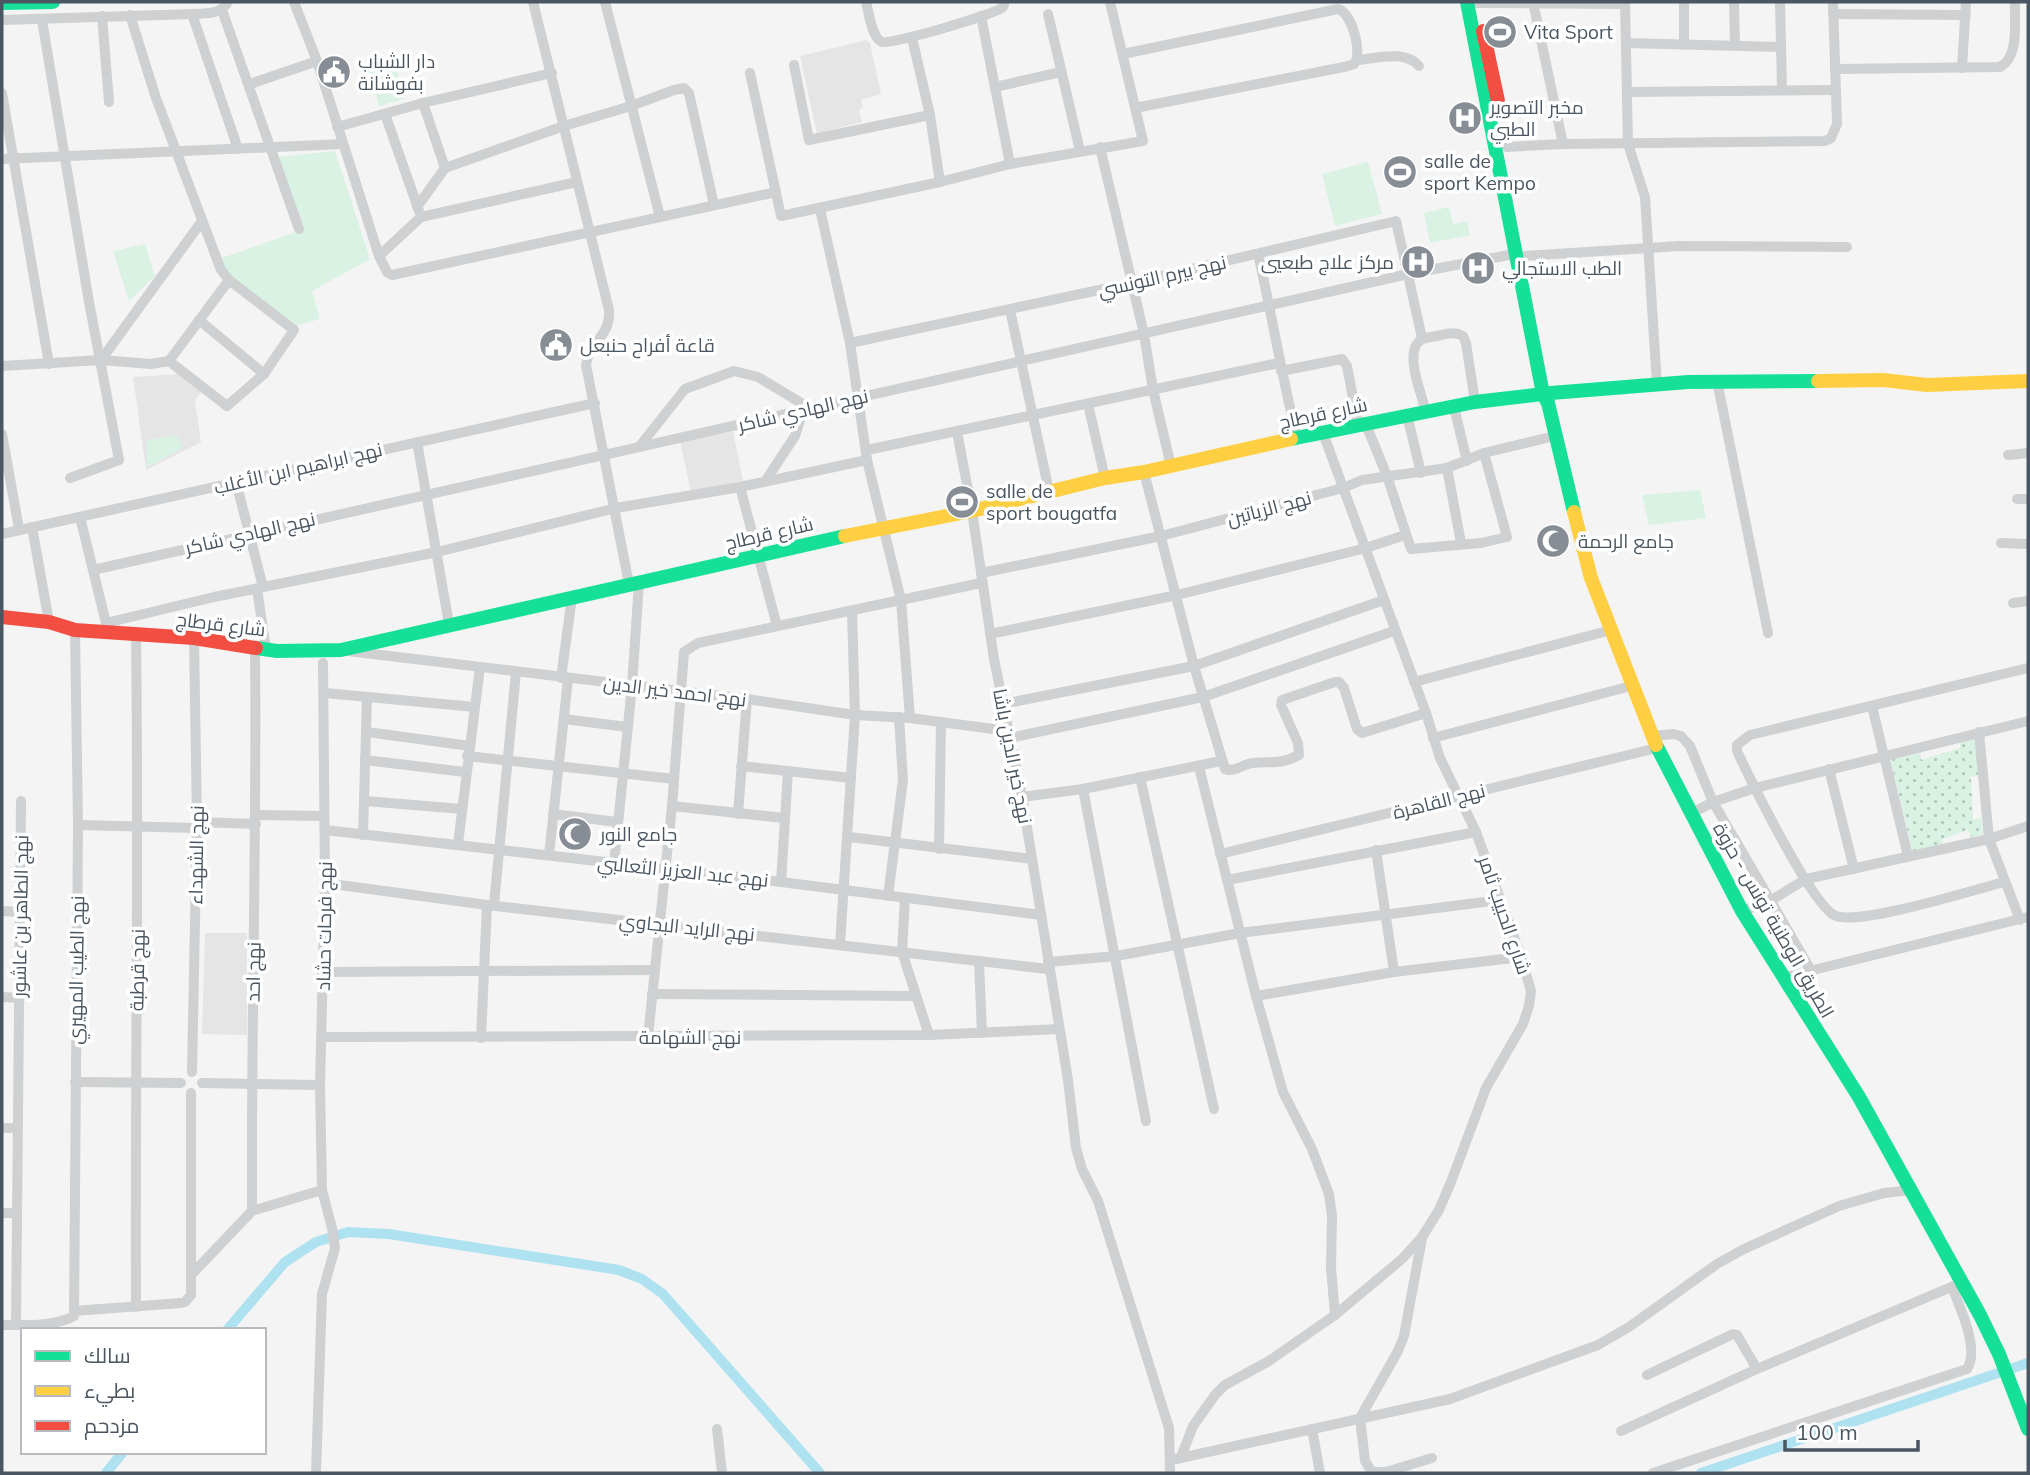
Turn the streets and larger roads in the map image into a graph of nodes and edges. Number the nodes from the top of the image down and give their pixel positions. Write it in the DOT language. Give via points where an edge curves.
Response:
graph roads {
  1 [pos="53,2"];
  2 [pos="294,2"];
  3 [pos="533,2"];
  4 [pos="605,2"];
  5 [pos="866,2"];
  6 [pos="1004,2"];
  7 [pos="1110,2"];
  8 [pos="1306,2"];
  9 [pos="1473,2"];
  10 [pos="1684,2"];
  11 [pos="1734,2"];
  12 [pos="1780,2"];
  13 [pos="1833,2"];
  14 [pos="1918,2"];
  15 [pos="1966,2"];
  16 [pos="2015,2"];
  17 [pos="2,3"];
  18 [pos="1533,3"];
  19 [pos="1625,3"];
  20 [pos="225,6"];
  21 [pos="192,14"];
  22 [pos="1048,14"];
  23 [pos="1309,14"];
  24 [pos="1833,14"];
  25 [pos="130,15"];
  26 [pos="1917,15"];
  27 [pos="1966,15"];
  28 [pos="102,16"];
  29 [pos="981,16"];
  30 [pos="2,20"];
  31 [pos="42,20"];
  32 [pos="912,38"];
  33 [pos="1626,43"];
  34 [pos="1684,44"];
  35 [pos="1735,45"];
  36 [pos="1781,47"];
  37 [pos="1124,54"];
  38 [pos="1358,60"];
  39 [pos="317,61"];
  40 [pos="793,65"];
  41 [pos="1419,66"];
  42 [pos="1962,68"];
  43 [pos="1835,69"];
  44 [pos="750,72"];
  45 [pos="1061,72"];
  46 [pos="552,74"];
  47 [pos="250,84"];
  48 [pos="995,87"];
  49 [pos="1782,90"];
  50 [pos="1835,90"];
  51 [pos="1627,92"];
  52 [pos="2,93"];
  53 [pos="109,102"];
  54 [pos="423,103"];
  55 [pos="631,107"];
  56 [pos="1135,108"];
  57 [pos="385,114"];
  58 [pos="930,115"];
  59 [pos="564,126"];
  60 [pos="337,127"];
  61 [pos="343,144"];
  62 [pos="1563,144"];
  63 [pos="1628,144"];
  64 [pos="271,147"];
  65 [pos="1100,147"];
  66 [pos="1507,147"];
  67 [pos="238,149"];
  68 [pos="1080,151"];
  69 [pos="176,152"];
  70 [pos="64,154"];
  71 [pos="7,159"];
  72 [pos="1010,164"];
  73 [pos="445,168"];
  74 [pos="577,182"];
  75 [pos="940,182"];
  76 [pos="776,192"];
  77 [pos="714,205"];
  78 [pos="820,209"];
  79 [pos="419,212"];
  80 [pos="660,216"];
  81 [pos="202,221"];
  82 [pos="299,229"];
  83 [pos="589,232"];
  84 [pos="1847,247"];
  85 [pos="1648,248"];
  86 [pos="1258,254"];
  87 [pos="1519,255"];
  88 [pos="379,256"];
  89 [pos="1408,274"];
  90 [pos="229,280"];
  91 [pos="1132,284"];
  92 [pos="1270,306"];
  93 [pos="1010,310"];
  94 [pos="199,320"];
  95 [pos="1144,334"];
  96 [pos="1422,338"];
  97 [pos="850,343"];
  98 [pos="101,360"];
  99 [pos="169,361"];
  100 [pos="1022,362"];
  101 [pos="49,364"];
  102 [pos="2,366"];
  103 [pos="1280,367"];
  104 [pos="264,373"];
  105 [pos="2028,381"];
  106 [pos="1717,382"];
  107 [pos="1657,385"];
  108 [pos="1153,390"];
  109 [pos="858,397"];
  110 [pos="1547,397"];
  111 [pos="1475,402"];
  112 [pos="595,403"];
  113 [pos="1088,404"];
  114 [pos="1454,407"];
  115 [pos="807,410"];
  116 [pos="1426,412"];
  117 [pos="1033,414"];
  118 [pos="1407,415"];
  119 [pos="1362,423"];
  120 [pos="957,432"];
  121 [pos="1323,433"];
  122 [pos="2,434"];
  123 [pos="1555,436"];
  124 [pos="1297,438"];
  125 [pos="417,442"];
  126 [pos="639,447"];
  127 [pos="1485,453"];
  128 [pos="2028,453"];
  129 [pos="604,455"];
  130 [pos="867,455"];
  131 [pos="2008,455"];
  132 [pos="1467,461"];
  133 [pos="1171,466"];
  134 [pos="1447,468"];
  135 [pos="1144,472"];
  136 [pos="1421,473"];
  137 [pos="1387,476"];
  138 [pos="70,478"];
  139 [pos="1105,478"];
  140 [pos="766,480"];
  141 [pos="236,482"];
  142 [pos="740,487"];
  143 [pos="1343,488"];
  144 [pos="1049,491"];
  145 [pos="427,494"];
  146 [pos="616,508"];
  147 [pos="972,511"];
  148 [pos="80,517"];
  149 [pos="32,527"];
  150 [pos="883,527"];
  151 [pos="19,529"];
  152 [pos="2,534"];
  153 [pos="248,534"];
  154 [pos="1405,535"];
  155 [pos="1161,536"];
  156 [pos="1461,543"];
  157 [pos="2001,543"];
  158 [pos="2028,544"];
  159 [pos="1366,548"];
  160 [pos="437,552"];
  161 [pos="758,556"];
  162 [pos="93,570"];
  163 [pos="981,578"];
  164 [pos="634,583"];
  165 [pos="260,588"];
  166 [pos="1177,595"];
  167 [pos="572,597"];
  168 [pos="901,600"];
  169 [pos="1384,600"];
  170 [pos="2028,601"];
  171 [pos="2013,603"];
  172 [pos="852,611"];
  173 [pos="2,617"];
  174 [pos="49,622"];
  175 [pos="449,624"];
  176 [pos="777,626"];
  177 [pos="106,628"];
  178 [pos="75,630"];
  179 [pos="1611,630"];
  180 [pos="1394,631"];
  181 [pos="1768,633"];
  182 [pos="136,634"];
  183 [pos="990,634"];
  184 [pos="194,638"];
  185 [pos="260,648"];
  186 [pos="341,650"];
  187 [pos="323,663"];
  188 [pos="1194,666"];
  189 [pos="480,667"];
  190 [pos="2028,668"];
  191 [pos="516,671"];
  192 [pos="565,678"];
  193 [pos="1414,682"];
  194 [pos="632,686"];
  195 [pos="1632,686"];
  196 [pos="682,692"];
  197 [pos="325,693"];
  198 [pos="368,697"];
  199 [pos="1203,697"];
  200 [pos="747,699"];
  201 [pos="1003,704"];
  202 [pos="1872,706"];
  203 [pos="475,707"];
  204 [pos="1426,713"];
  205 [pos="855,715"];
  206 [pos="904,718"];
  207 [pos="564,719"];
  208 [pos="2028,721"];
  209 [pos="941,722"];
  210 [pos="627,727"];
  211 [pos="367,732"];
  212 [pos="1979,732"];
  213 [pos="1009,735"];
  214 [pos="1433,738"];
  215 [pos="1654,742"];
  216 [pos="469,751"];
  217 [pos="1883,757"];
  218 [pos="365,760"];
  219 [pos="506,760"];
  220 [pos="1223,764"];
  221 [pos="741,766"];
  222 [pos="1199,767"];
  223 [pos="558,768"];
  224 [pos="1829,769"];
  225 [pos="788,771"];
  226 [pos="466,772"];
  227 [pos="623,775"];
  228 [pos="1140,777"];
  229 [pos="851,778"];
  230 [pos="674,779"];
  231 [pos="1755,788"];
  232 [pos="1083,789"];
  233 [pos="1459,796"];
  234 [pos="1022,797"];
  235 [pos="21,801"];
  236 [pos="365,801"];
  237 [pos="1713,802"];
  238 [pos="671,806"];
  239 [pos="462,809"];
  240 [pos="553,814"];
  241 [pos="738,814"];
  242 [pos="1690,814"];
  243 [pos="324,816"];
  244 [pos="784,818"];
  245 [pos="256,819"];
  246 [pos="617,822"];
  247 [pos="78,825"];
  248 [pos="197,825"];
  249 [pos="139,826"];
  250 [pos="2028,826"];
  251 [pos="325,830"];
  252 [pos="1476,832"];
  253 [pos="363,835"];
  254 [pos="849,837"];
  255 [pos="1989,839"];
  256 [pos="458,844"];
  257 [pos="895,844"];
  258 [pos="939,849"];
  259 [pos="500,850"];
  260 [pos="1376,850"];
  261 [pos="1220,854"];
  262 [pos="549,855"];
  263 [pos="1908,856"];
  264 [pos="1032,859"];
  265 [pos="614,864"];
  266 [pos="665,868"];
  267 [pos="1854,869"];
  268 [pos="1806,879"];
  269 [pos="1227,880"];
  270 [pos="781,882"];
  271 [pos="2004,882"];
  272 [pos="325,883"];
  273 [pos="845,891"];
  274 [pos="888,896"];
  275 [pos="905,898"];
  276 [pos="1500,900"];
  277 [pos="1770,901"];
  278 [pos="491,905"];
  279 [pos="2,911"];
  280 [pos="1742,911"];
  281 [pos="20,912"];
  282 [pos="1041,915"];
  283 [pos="1386,915"];
  284 [pos="2024,919"];
  285 [pos="659,924"];
  286 [pos="1240,933"];
  287 [pos="840,944"];
  288 [pos="1177,946"];
  289 [pos="902,952"];
  290 [pos="1116,956"];
  291 [pos="1521,957"];
  292 [pos="979,961"];
  293 [pos="1048,965"];
  294 [pos="655,970"];
  295 [pos="485,971"];
  296 [pos="322,972"];
  297 [pos="1394,972"];
  298 [pos="1812,972"];
  299 [pos="1784,977"];
  300 [pos="652,993"];
  301 [pos="914,996"];
  302 [pos="1256,996"];
  303 [pos="2,997"];
  304 [pos="19,998"];
  305 [pos="1059,1029"];
  306 [pos="982,1033"];
  307 [pos="929,1035"];
  308 [pos="322,1037"];
  309 [pos="648,1037"];
  310 [pos="481,1038"];
  311 [pos="191,1072"];
  312 [pos="75,1082"];
  313 [pos="135,1083"];
  314 [pos="181,1083"];
  315 [pos="202,1083"];
  316 [pos="251,1083"];
  317 [pos="320,1085"];
  318 [pos="191,1093"];
  319 [pos="1214,1109"];
  320 [pos="1146,1121"];
  321 [pos="2,1128"];
  322 [pos="17,1128"];
  323 [pos="322,1190"];
  324 [pos="1912,1190"];
  325 [pos="252,1211"];
  326 [pos="2,1213"];
  327 [pos="18,1213"];
  328 [pos="1422,1237"];
  329 [pos="192,1274"];
  330 [pos="1957,1284"];
  331 [pos="136,1307"];
  332 [pos="74,1311"];
  333 [pos="1335,1315"];
  334 [pos="2,1325"];
  335 [pos="16,1325"];
  336 [pos="1757,1369"];
  337 [pos="1647,1375"];
  338 [pos="1360,1418"];
  339 [pos="718,1429"];
  340 [pos="1312,1429"];
  341 [pos="2028,1430"];
  342 [pos="1621,1431"];
  343 [pos="1181,1457"];
  344 [pos="1432,1458"];
  345 [pos="1169,1460"];
  346 [pos="316,1473"];
  347 [pos="722,1473"];
  348 [pos="1170,1473"];
  349 [pos="1320,1473"];
  350 [pos="1653,1473"];
  1 -- 17 [label="street"];
  2 -- 39 [label="street"];
  3 -- 46 [label="street"];
  4 -- 55 [label="street"];
  5 -- 32 [label="street" via="881,41"];
  6 -- 29 [label="street" via="1001,8"];
  7 -- 37 [label="street"];
  8 -- 23 [label="street"];
  9 -- 18 [label="street"];
  9 -- 66 [label="street, الطريق الوطنية تونس - حزوة"];
  9 -- 87 [label="street, الطريق الوطنية تونس - حزوة"];
  10 -- 34 [label="street"];
  11 -- 35 [label="street"];
  12 -- 36 [label="street"];
  13 -- 24 [label="street"];
  14 -- 26 [label="street"];
  15 -- 27 [label="street"];
  16 -- 42 [label="street" via="2010,59 2000,67"];
  18 -- 19 [label="street"];
  18 -- 62 [label="street"];
  19 -- 33 [label="street"];
  20 -- 21 [label="street"];
  20 -- 47 [label="street"];
  21 -- 25 [label="street"];
  21 -- 67 [label="street"];
  22 -- 45 [label="street"];
  23 -- 37 [label="street"];
  23 -- 38 [label="street" via="1344,10"];
  24 -- 26 [label="street"];
  24 -- 43 [label="street"];
  25 -- 28 [label="street"];
  25 -- 69 [label="street"];
  26 -- 27 [label="street"];
  27 -- 42 [label="street"];
  28 -- 31 [label="street"];
  28 -- 53 [label="street"];
  29 -- 32 [label="street"];
  29 -- 48 [label="street"];
  30 -- 31 [label="street"];
  31 -- 70 [label="street"];
  32 -- 58 [label="street"];
  33 -- 34 [label="street"];
  33 -- 51 [label="street"];
  34 -- 35 [label="street"];
  35 -- 36 [label="street"];
  36 -- 49 [label="street"];
  37 -- 56 [label="street"];
  38 -- 41 [label="street" via="1401,56"];
  38 -- 56 [label="street" via="1344,67"];
  39 -- 47 [label="street"];
  39 -- 60 [label="street"];
  40 -- 58 [label="street" via="809,140"];
  42 -- 43 [label="street"];
  43 -- 50 [label="street"];
  44 -- 76 [label="street"];
  45 -- 48 [label="street"];
  45 -- 68 [label="street"];
  46 -- 54 [label="street"];
  46 -- 59 [label="street"];
  47 -- 64 [label="street"];
  48 -- 72 [label="street"];
  49 -- 50 [label="street"];
  49 -- 51 [label="street"];
  50 -- 63 [label="street" via="1835,132 1825,141"];
  51 -- 63 [label="street"];
  52 -- 71 [label="street"];
  54 -- 57 [label="street"];
  54 -- 73 [label="street"];
  55 -- 59 [label="street"];
  55 -- 77 [label="street" via="674,90 684,88 689,93"];
  55 -- 80 [label="street"];
  56 -- 65 [label="street" via="1143,141"];
  57 -- 60 [label="street"];
  57 -- 79 [label="street"];
  58 -- 75 [label="street"];
  59 -- 73 [label="street"];
  59 -- 74 [label="street"];
  60 -- 61 [label="street"];
  61 -- 64 [label="street"];
  61 -- 88 [label="street"];
  62 -- 63 [label="street"];
  62 -- 66 [label="street"];
  63 -- 85 [label="street" via="1645,197"];
  64 -- 67 [label="street"];
  64 -- 82 [label="street"];
  65 -- 68 [label="street"];
  65 -- 91 [label="street"];
  66 -- 87 [label="street, الطريق الوطنية تونس - حزوة"];
  67 -- 69 [label="street"];
  68 -- 72 [label="street"];
  69 -- 70 [label="street"];
  69 -- 81 [label="street"];
  70 -- 71 [label="street"];
  70 -- 98 [label="street"];
  71 -- 101 [label="street"];
  72 -- 75 [label="street"];
  73 -- 79 [label="street"];
  74 -- 79 [label="street"];
  74 -- 83 [label="street"];
  75 -- 78 [label="street"];
  76 -- 77 [label="street"];
  76 -- 78 [label="street" via="781,216"];
  77 -- 80 [label="street"];
  78 -- 97 [label="street"];
  79 -- 88 [label="street"];
  80 -- 83 [label="street"];
  81 -- 90 [label="street"];
  81 -- 98 [label="street"];
  83 -- 88 [label="street" via="392,275"];
  83 -- 112 [label="street" via="610,320 586,360"];
  84 -- 85 [label="street, نهج الهادي شاكر"];
  85 -- 87 [label="street, نهج الهادي شاكر"];
  85 -- 107 [label="street"];
  86 -- 89 [label="street, نهج بيرم التونسي" via="1396,220"];
  86 -- 91 [label="street, نهج بيرم التونسي"];
  86 -- 92 [label="street"];
  87 -- 89 [label="street, نهج الهادي شاكر"];
  87 -- 110 [label="street, الطريق الوطنية تونس - حزوة" via="1543,339"];
  89 -- 92 [label="street, نهج الهادي شاكر"];
  89 -- 96 [label="street, نهج بيرم التونسي"];
  90 -- 94 [label="street"];
  90 -- 104 [label="street" via="295,330"];
  91 -- 93 [label="street, نهج بيرم التونسي"];
  91 -- 95 [label="street"];
  92 -- 95 [label="street, نهج الهادي شاكر"];
  92 -- 103 [label="street"];
  93 -- 97 [label="street, نهج بيرم التونسي"];
  93 -- 100 [label="street"];
  94 -- 99 [label="street"];
  94 -- 104 [label="street"];
  95 -- 100 [label="street, نهج الهادي شاكر"];
  95 -- 108 [label="street"];
  96 -- 111 [label="street" via="1451,333 1463,336"];
  96 -- 116 [label="street" via="1412,354"];
  97 -- 109 [label="street"];
  98 -- 99 [label="street" via="132,364"];
  98 -- 101 [label="street"];
  98 -- 138 [label="street" via="119,460"];
  99 -- 104 [label="street" via="227,406"];
  100 -- 109 [label="street, نهج الهادي شاكر"];
  100 -- 117 [label="street"];
  101 -- 102 [label="street"];
  103 -- 108 [label="street"];
  103 -- 119 [label="street" via="1342,359"];
  103 -- 124 [label="street"];
  105 -- 106 [label="street, شارع قرطاج" via="1927,385 1882,380"];
  106 -- 107 [label="street, شارع قرطاج"];
  106 -- 181 [label="street"];
  107 -- 110 [label="street, شارع قرطاج"];
  108 -- 113 [label="street"];
  108 -- 133 [label="street"];
  109 -- 115 [label="street, نهج الهادي شاكر"];
  109 -- 130 [label="street"];
  110 -- 111 [label="street, شارع قرطاج"];
  110 -- 123 [label="street, الطريق الوطنية تونس - حزوة"];
  111 -- 114 [label="street, شارع قرطاج"];
  112 -- 125 [label="street, نهج ابراهيم ابن الأغلب"];
  112 -- 129 [label="street"];
  113 -- 117 [label="street"];
  113 -- 139 [label="street"];
  114 -- 116 [label="street, شارع قرطاج"];
  114 -- 132 [label="street"];
  115 -- 126 [label="street, نهج الهادي شاكر"];
  115 -- 126 [label="street" via="758,377 734,372 685,389"];
  115 -- 140 [label="street"];
  116 -- 118 [label="street, شارع قرطاج"];
  117 -- 120 [label="street"];
  117 -- 144 [label="street"];
  118 -- 119 [label="street, شارع قرطاج"];
  118 -- 136 [label="street"];
  119 -- 121 [label="street, شارع قرطاج"];
  119 -- 137 [label="street"];
  120 -- 130 [label="street"];
  120 -- 147 [label="street, نهج خير الدين باشا"];
  121 -- 124 [label="street, شارع قرطاج"];
  121 -- 143 [label="street, شارع الحبيب ثامر"];
  122 -- 151 [label="street"];
  123 -- 127 [label="street, نهج الزياتين"];
  123 -- 179 [label="street, الطريق الوطنية تونس - حزوة" via="1584,553"];
  124 -- 133 [label="street, شارع قرطاج"];
  125 -- 141 [label="street, نهج ابراهيم ابن الأغلب"];
  125 -- 145 [label="street"];
  126 -- 129 [label="street, نهج الهادي شاكر"];
  127 -- 132 [label="street, نهج الزياتين"];
  127 -- 156 [label="street" via="1507,537 1481,544"];
  128 -- 131 [label="street"];
  129 -- 145 [label="street, نهج الهادي شاكر"];
  129 -- 146 [label="street"];
  130 -- 140 [label="street"];
  130 -- 150 [label="street"];
  132 -- 134 [label="street, نهج الزياتين"];
  133 -- 135 [label="street, شارع قرطاج"];
  134 -- 136 [label="street, نهج الزياتين"];
  134 -- 156 [label="street"];
  135 -- 139 [label="street, شارع قرطاج"];
  135 -- 155 [label="street"];
  136 -- 137 [label="street, نهج الزياتين"];
  137 -- 143 [label="street, نهج الزياتين"];
  137 -- 154 [label="street"];
  139 -- 144 [label="street, شارع قرطاج"];
  140 -- 142 [label="street"];
  141 -- 148 [label="street, نهج ابراهيم ابن الأغلب"];
  141 -- 153 [label="street, نهج احد"];
  142 -- 146 [label="street"];
  142 -- 161 [label="street"];
  143 -- 155 [label="street, نهج الزياتين"];
  143 -- 159 [label="street, شارع الحبيب ثامر"];
  144 -- 147 [label="street, شارع قرطاج"];
  145 -- 153 [label="street, نهج الهادي شاكر"];
  145 -- 160 [label="street"];
  146 -- 160 [label="street"];
  146 -- 164 [label="street"];
  147 -- 150 [label="street, شارع قرطاج"];
  147 -- 163 [label="street, نهج خير الدين باشا"];
  148 -- 149 [label="street, نهج ابراهيم ابن الأغلب"];
  148 -- 162 [label="street"];
  149 -- 151 [label="street, نهج ابراهيم ابن الأغلب"];
  149 -- 174 [label="street"];
  150 -- 161 [label="street, شارع قرطاج"];
  150 -- 168 [label="street"];
  151 -- 152 [label="street, نهج ابراهيم ابن الأغلب"];
  153 -- 162 [label="street, نهج الهادي شاكر"];
  153 -- 165 [label="street, نهج احد"];
  154 -- 156 [label="street" via="1411,548"];
  154 -- 159 [label="street"];
  155 -- 163 [label="street, نهج الزياتين"];
  155 -- 166 [label="street"];
  157 -- 158 [label="street"];
  159 -- 166 [label="street"];
  159 -- 169 [label="street, شارع الحبيب ثامر"];
  160 -- 165 [label="street"];
  160 -- 175 [label="street"];
  161 -- 164 [label="street, شارع قرطاج"];
  161 -- 176 [label="street"];
  162 -- 177 [label="street"];
  163 -- 168 [label="street, نهج الزياتين"];
  163 -- 183 [label="street, نهج خير الدين باشا"];
  164 -- 167 [label="street, شارع قرطاج"];
  164 -- 194 [label="street"];
  165 -- 177 [label="street" via="129,616"];
  165 -- 185 [label="street, نهج احد"];
  166 -- 183 [label="street"];
  166 -- 188 [label="street"];
  167 -- 175 [label="street, شارع قرطاج"];
  167 -- 192 [label="street"];
  168 -- 172 [label="street, نهج الزياتين"];
  168 -- 206 [label="street"];
  169 -- 180 [label="street, شارع الحبيب ثامر"];
  169 -- 188 [label="street"];
  170 -- 171 [label="street"];
  172 -- 176 [label="street, نهج الزياتين"];
  172 -- 205 [label="street"];
  173 -- 174 [label="street, شارع قرطاج"];
  174 -- 178 [label="street, شارع قرطاج"];
  175 -- 186 [label="street, شارع قرطاج"];
  176 -- 196 [label="street, نهج الزياتين" via="698,643 684,652"];
  177 -- 178 [label="street, شارع قرطاج"];
  177 -- 182 [label="street, شارع قرطاج"];
  178 -- 247 [label="street, نهج الطيب المهيري"];
  179 -- 193 [label="street"];
  179 -- 195 [label="street, الطريق الوطنية تونس - حزوة"];
  180 -- 193 [label="street, شارع الحبيب ثامر"];
  180 -- 199 [label="street, نهج احمد خير الدين"];
  182 -- 184 [label="street, شارع قرطاج"];
  182 -- 249 [label="street, نهج قرطبة"];
  183 -- 201 [label="street, نهج خير الدين باشا"];
  184 -- 185 [label="street, شارع قرطاج"];
  184 -- 248 [label="street, نهج الشهداء"];
  185 -- 186 [label="street, شارع قرطاج"];
  185 -- 245 [label="street, نهج احد"];
  186 -- 189 [label="street, نهج احمد خير الدين"];
  187 -- 197 [label="street, نهج فرحات حشاد"];
  188 -- 199 [label="street"];
  188 -- 201 [label="street"];
  189 -- 191 [label="street, نهج احمد خير الدين"];
  189 -- 203 [label="street"];
  190 -- 202 [label="street"];
  191 -- 192 [label="street, نهج احمد خير الدين"];
  191 -- 219 [label="street"];
  192 -- 194 [label="street, نهج احمد خير الدين"];
  192 -- 207 [label="street"];
  193 -- 204 [label="street, شارع الحبيب ثامر"];
  194 -- 196 [label="street, نهج احمد خير الدين"];
  194 -- 210 [label="street"];
  195 -- 214 [label="street"];
  195 -- 215 [label="street, الطريق الوطنية تونس - حزوة"];
  196 -- 200 [label="street, نهج احمد خير الدين"];
  196 -- 230 [label="street"];
  197 -- 198 [label="street"];
  197 -- 243 [label="street, نهج فرحات حشاد"];
  198 -- 203 [label="street"];
  198 -- 211 [label="street"];
  199 -- 213 [label="street, نهج احمد خير الدين"];
  199 -- 220 [label="street"];
  200 -- 205 [label="street, نهج احمد خير الدين"];
  200 -- 221 [label="street"];
  201 -- 213 [label="street, نهج خير الدين باشا"];
  202 -- 217 [label="street"];
  202 -- 231 [label="street" via="1740,741 1737,751"];
  203 -- 216 [label="street"];
  204 -- 214 [label="street, شارع الحبيب ثامر"];
  204 -- 220 [label="street" via="1362,733 1344,688 1335,682 1282,700 1299,755 1231,771"];
  205 -- 206 [label="street, نهج احمد خير الدين"];
  205 -- 229 [label="street"];
  206 -- 209 [label="street, نهج احمد خير الدين"];
  206 -- 257 [label="street"];
  207 -- 210 [label="street"];
  207 -- 223 [label="street"];
  208 -- 212 [label="street"];
  209 -- 213 [label="street, نهج احمد خير الدين"];
  209 -- 258 [label="street"];
  210 -- 227 [label="street"];
  211 -- 216 [label="street"];
  211 -- 218 [label="street"];
  212 -- 217 [label="street"];
  212 -- 255 [label="street"];
  213 -- 234 [label="street, نهج خير الدين باشا"];
  214 -- 233 [label="street, شارع الحبيب ثامر"];
  215 -- 233 [label="street, نهج القاهرة"];
  215 -- 237 [label="street" via="1674,734 1685,739"];
  215 -- 242 [label="street, الطريق الوطنية تونس - حزوة"];
  216 -- 219 [label="street"];
  216 -- 226 [label="street"];
  217 -- 224 [label="street"];
  217 -- 263 [label="street"];
  218 -- 226 [label="street"];
  218 -- 236 [label="street"];
  219 -- 223 [label="street"];
  219 -- 259 [label="street"];
  220 -- 222 [label="street"];
  221 -- 225 [label="street"];
  221 -- 241 [label="street"];
  222 -- 228 [label="street"];
  222 -- 261 [label="street"];
  223 -- 227 [label="street"];
  223 -- 240 [label="street"];
  224 -- 231 [label="street"];
  224 -- 267 [label="street"];
  225 -- 229 [label="street"];
  225 -- 244 [label="street"];
  226 -- 239 [label="street"];
  227 -- 230 [label="street"];
  227 -- 246 [label="street"];
  228 -- 232 [label="street"];
  228 -- 288 [label="street"];
  229 -- 254 [label="street"];
  230 -- 238 [label="street"];
  231 -- 237 [label="street"];
  231 -- 268 [label="street"];
  232 -- 234 [label="street"];
  232 -- 290 [label="street"];
  233 -- 252 [label="street, شارع الحبيب ثامر"];
  233 -- 261 [label="street, نهج القاهرة"];
  234 -- 264 [label="street, نهج خير الدين باشا"];
  235 -- 281 [label="street, نهج الطاهر بن عاشور"];
  236 -- 239 [label="street"];
  236 -- 253 [label="street"];
  237 -- 242 [label="street"];
  237 -- 277 [label="street"];
  238 -- 241 [label="street"];
  238 -- 266 [label="street"];
  239 -- 256 [label="street"];
  240 -- 246 [label="street"];
  240 -- 262 [label="street"];
  241 -- 244 [label="street"];
  242 -- 280 [label="street, الطريق الوطنية تونس - حزوة"];
  243 -- 245 [label="street"];
  243 -- 251 [label="street, نهج فرحات حشاد"];
  244 -- 270 [label="street"];
  245 -- 248 [label="street"];
  245 -- 316 [label="street, نهج احد"];
  246 -- 265 [label="street"];
  247 -- 249 [label="street"];
  247 -- 312 [label="street, نهج الطيب المهيري"];
  248 -- 249 [label="street"];
  248 -- 311 [label="street, نهج الشهداء"];
  249 -- 313 [label="street, نهج قرطبة"];
  250 -- 255 [label="street"];
  251 -- 253 [label="street, نهج عبد العزيز الثعالبي"];
  251 -- 272 [label="street, نهج فرحات حشاد"];
  252 -- 260 [label="street"];
  252 -- 276 [label="street, شارع الحبيب ثامر"];
  253 -- 256 [label="street, نهج عبد العزيز الثعالبي"];
  254 -- 257 [label="street"];
  254 -- 273 [label="street"];
  255 -- 263 [label="street"];
  255 -- 271 [label="street"];
  256 -- 259 [label="street, نهج عبد العزيز الثعالبي"];
  257 -- 258 [label="street"];
  257 -- 274 [label="street"];
  258 -- 264 [label="street"];
  259 -- 262 [label="street, نهج عبد العزيز الثعالبي"];
  259 -- 278 [label="street"];
  260 -- 269 [label="street"];
  260 -- 283 [label="street"];
  261 -- 269 [label="street"];
  262 -- 265 [label="street, نهج عبد العزيز الثعالبي"];
  263 -- 267 [label="street"];
  264 -- 282 [label="street, نهج خير الدين باشا"];
  265 -- 266 [label="street, نهج عبد العزيز الثعالبي"];
  266 -- 270 [label="street, نهج عبد العزيز الثعالبي"];
  266 -- 285 [label="street"];
  267 -- 268 [label="street"];
  268 -- 271 [label="street" via="1831,914 1847,918 1899,910"];
  268 -- 277 [label="street"];
  269 -- 286 [label="street"];
  270 -- 273 [label="street, نهج عبد العزيز الثعالبي"];
  271 -- 284 [label="street"];
  272 -- 278 [label="street, نهج الرايد البجاوي"];
  272 -- 296 [label="street, نهج فرحات حشاد"];
  273 -- 274 [label="street, نهج عبد العزيز الثعالبي"];
  273 -- 287 [label="street"];
  274 -- 275 [label="street, نهج عبد العزيز الثعالبي"];
  275 -- 282 [label="street, نهج عبد العزيز الثعالبي"];
  275 -- 289 [label="street"];
  276 -- 283 [label="street, نهج الرايد البجاوي"];
  276 -- 291 [label="street, شارع الحبيب ثامر"];
  277 -- 280 [label="street"];
  277 -- 298 [label="street"];
  278 -- 285 [label="street, نهج الرايد البجاوي"];
  278 -- 295 [label="street"];
  279 -- 281 [label="street"];
  280 -- 299 [label="street, الطريق الوطنية تونس - حزوة"];
  281 -- 304 [label="street, نهج الطاهر بن عاشور"];
  282 -- 293 [label="street, نهج خير الدين باشا"];
  283 -- 286 [label="street, نهج الرايد البجاوي"];
  283 -- 297 [label="street"];
  284 -- 298 [label="street"];
  285 -- 287 [label="street, نهج الرايد البجاوي"];
  285 -- 294 [label="street"];
  286 -- 288 [label="street, نهج الرايد البجاوي"];
  286 -- 302 [label="street"];
  287 -- 289 [label="street, نهج الرايد البجاوي"];
  288 -- 290 [label="street, نهج الرايد البجاوي"];
  288 -- 319 [label="street"];
  289 -- 292 [label="street, نهج الرايد البجاوي"];
  289 -- 301 [label="street"];
  290 -- 293 [label="street, نهج الرايد البجاوي"];
  290 -- 320 [label="street"];
  291 -- 297 [label="street"];
  291 -- 328 [label="street, شارع الحبيب ثامر" via="1531,991 1523,1024 1486,1088 1439,1210"];
  292 -- 293 [label="street, نهج الرايد البجاوي"];
  292 -- 306 [label="street"];
  293 -- 305 [label="street, نهج خير الدين باشا"];
  294 -- 295 [label="street"];
  294 -- 300 [label="street"];
  295 -- 296 [label="street"];
  295 -- 310 [label="street"];
  296 -- 308 [label="street, نهج فرحات حشاد"];
  297 -- 302 [label="street"];
  298 -- 299 [label="street"];
  299 -- 324 [label="street, الطريق الوطنية تونس - حزوة"];
  300 -- 301 [label="street"];
  300 -- 309 [label="street"];
  301 -- 307 [label="street"];
  302 -- 333 [label="street" via="1283,1091 1329,1194"];
  303 -- 304 [label="street"];
  304 -- 322 [label="street, نهج الطاهر بن عاشور"];
  305 -- 306 [label="street, نهج الشهامة"];
  305 -- 345 [label="street, نهج خير الدين باشا" via="1078,1158 1098,1201 1169,1428"];
  306 -- 307 [label="street, نهج الشهامة"];
  307 -- 309 [label="street, نهج الشهامة"];
  308 -- 310 [label="street, نهج الشهامة"];
  308 -- 317 [label="street, نهج فرحات حشاد"];
  309 -- 310 [label="street, نهج الشهامة"];
  311 -- 314 [label="street"];
  311 -- 315 [label="street" via="199,1075"];
  312 -- 313 [label="street"];
  312 -- 332 [label="street, نهج الطيب المهيري"];
  313 -- 314 [label="street"];
  313 -- 331 [label="street, نهج قرطبة"];
  314 -- 318 [label="street"];
  315 -- 316 [label="street"];
  315 -- 318 [label="street"];
  316 -- 317 [label="street"];
  316 -- 325 [label="street, نهج احد"];
  317 -- 323 [label="street, نهج فرحات حشاد"];
  318 -- 329 [label="street"];
  321 -- 322 [label="street"];
  322 -- 327 [label="street, نهج الطاهر بن عاشور"];
  323 -- 325 [label="street"];
  323 -- 346 [label="street, نهج فرحات حشاد" via="335,1248 322,1294"];
  324 -- 330 [label="street, الطريق الوطنية تونس - حزوة"];
  324 -- 338 [label="street" via="1839,1206 1744,1249 1598,1345 1450,1399"];
  325 -- 329 [label="street"];
  326 -- 327 [label="street"];
  327 -- 335 [label="street, نهج الطاهر بن عاشور"];
  328 -- 333 [label="street, شارع الحبيب ثامر"];
  328 -- 338 [label="street" via="1404,1336"];
  329 -- 331 [label="street" via="191,1295 185,1302"];
  330 -- 336 [label="street"];
  330 -- 341 [label="street, الطريق الوطنية تونس - حزوة" via="1999,1354"];
  330 -- 350 [label="street" via="1971,1345 1967,1369"];
  331 -- 332 [label="street"];
  332 -- 335 [label="street" via="69,1319"];
  333 -- 343 [label="street, شارع الحبيب ثامر" via="1214,1395 1193,1426"];
  334 -- 335 [label="street"];
  336 -- 337 [label="street" via="1733,1334"];
  336 -- 342 [label="street"];
  338 -- 340 [label="street"];
  338 -- 344 [label="street" via="1365,1461 1372,1472"];
  339 -- 347 [label="street"];
  340 -- 343 [label="street"];
  340 -- 349 [label="street"];
  343 -- 345 [label="street"];
  345 -- 348 [label="street, نهج خير الدين باشا"];
}
